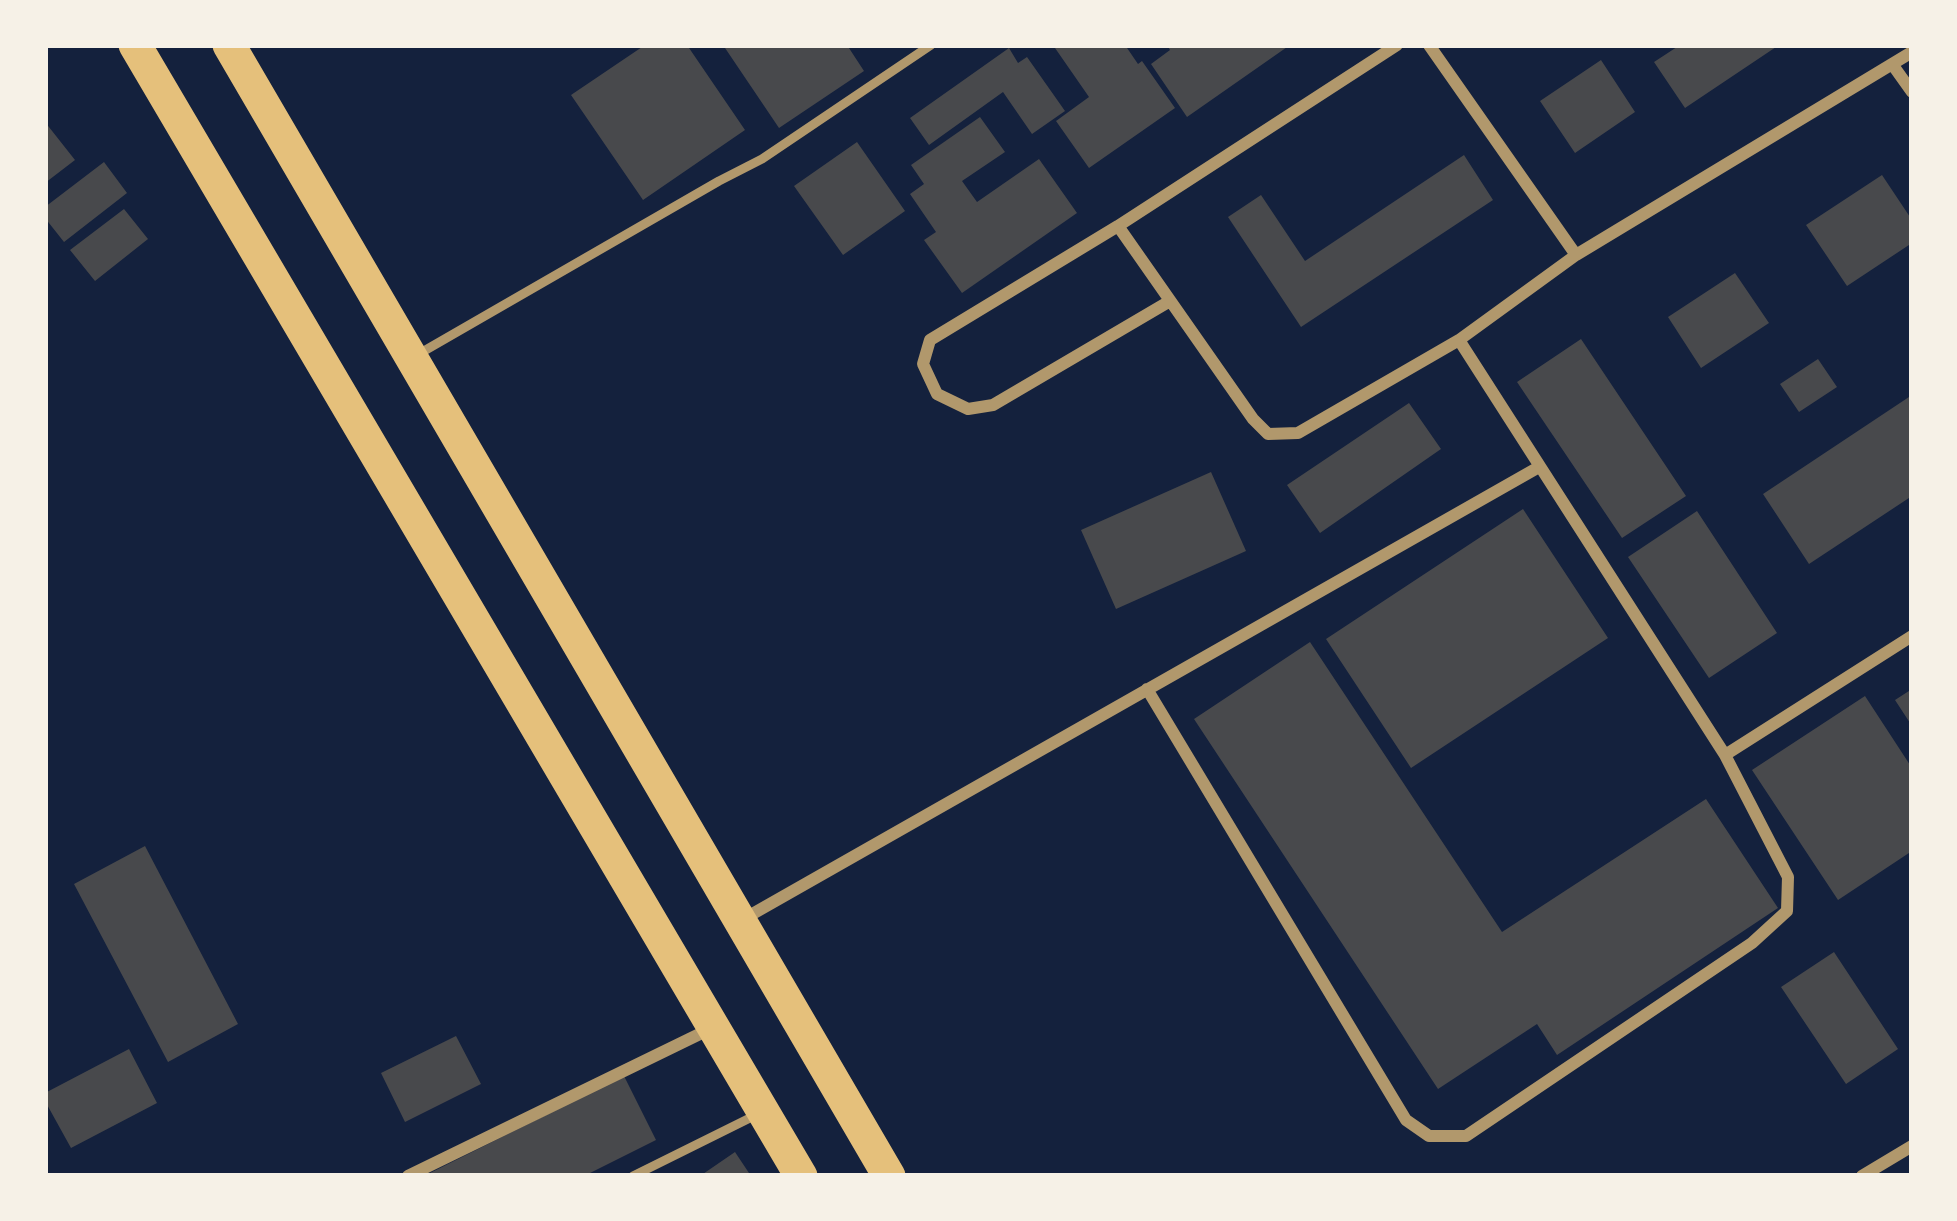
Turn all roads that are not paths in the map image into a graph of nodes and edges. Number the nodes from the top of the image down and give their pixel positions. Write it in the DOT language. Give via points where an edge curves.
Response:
graph roads {
  1 [pos="135,45"];
  2 [pos="229,45"];
  3 [pos="931,45"];
  4 [pos="1397,45"];
  5 [pos="1429,45"];
  6 [pos="1912,52"];
  7 [pos="1892,64"];
  8 [pos="1912,92"];
  9 [pos="1118,226"];
  10 [pos="1576,256"];
  11 [pos="1170,301"];
  12 [pos="1459,340"];
  13 [pos="413,357"];
  14 [pos="1539,466"];
  15 [pos="1912,636"];
  16 [pos="1147,689"];
  17 [pos="1725,755"];
  18 [pos="739,921"];
  19 [pos="713,1028"];
  20 [pos="763,1112"];
  21 [pos="1912,1146"];
  22 [pos="408,1176"];
  23 [pos="633,1176"];
  24 [pos="801,1176"];
  25 [pos="889,1176"];
  26 [pos="1863,1176"];
  1 -- 19 [label="highway"];
  2 -- 13 [label="highway"];
  3 -- 13 [label="lane" via="762,159"];
  4 -- 9 [label="street"];
  5 -- 10 [label="street"];
  6 -- 7 [label="street"];
  7 -- 8 [label="street"];
  7 -- 10 [label="street"];
  9 -- 11 [label="street"];
  9 -- 11 [label="street" via="930,340 923,364 937,394 968,409 993,405"];
  10 -- 12 [label="street"];
  11 -- 12 [label="street" via="1268,434 1298,433"];
  12 -- 14 [label="street"];
  13 -- 18 [label="highway"];
  14 -- 16 [label="street"];
  14 -- 17 [label="street"];
  15 -- 17 [label="street"];
  16 -- 17 [label="street" via="1406,1120 1429,1136 1466,1136 1752,943 1787,911 1788,877"];
  16 -- 18 [label="street"];
  18 -- 25 [label="highway"];
  19 -- 20 [label="highway"];
  19 -- 22 [label="street"];
  20 -- 23 [label="lane"];
  20 -- 24 [label="highway"];
  21 -- 26 [label="street"];
}
